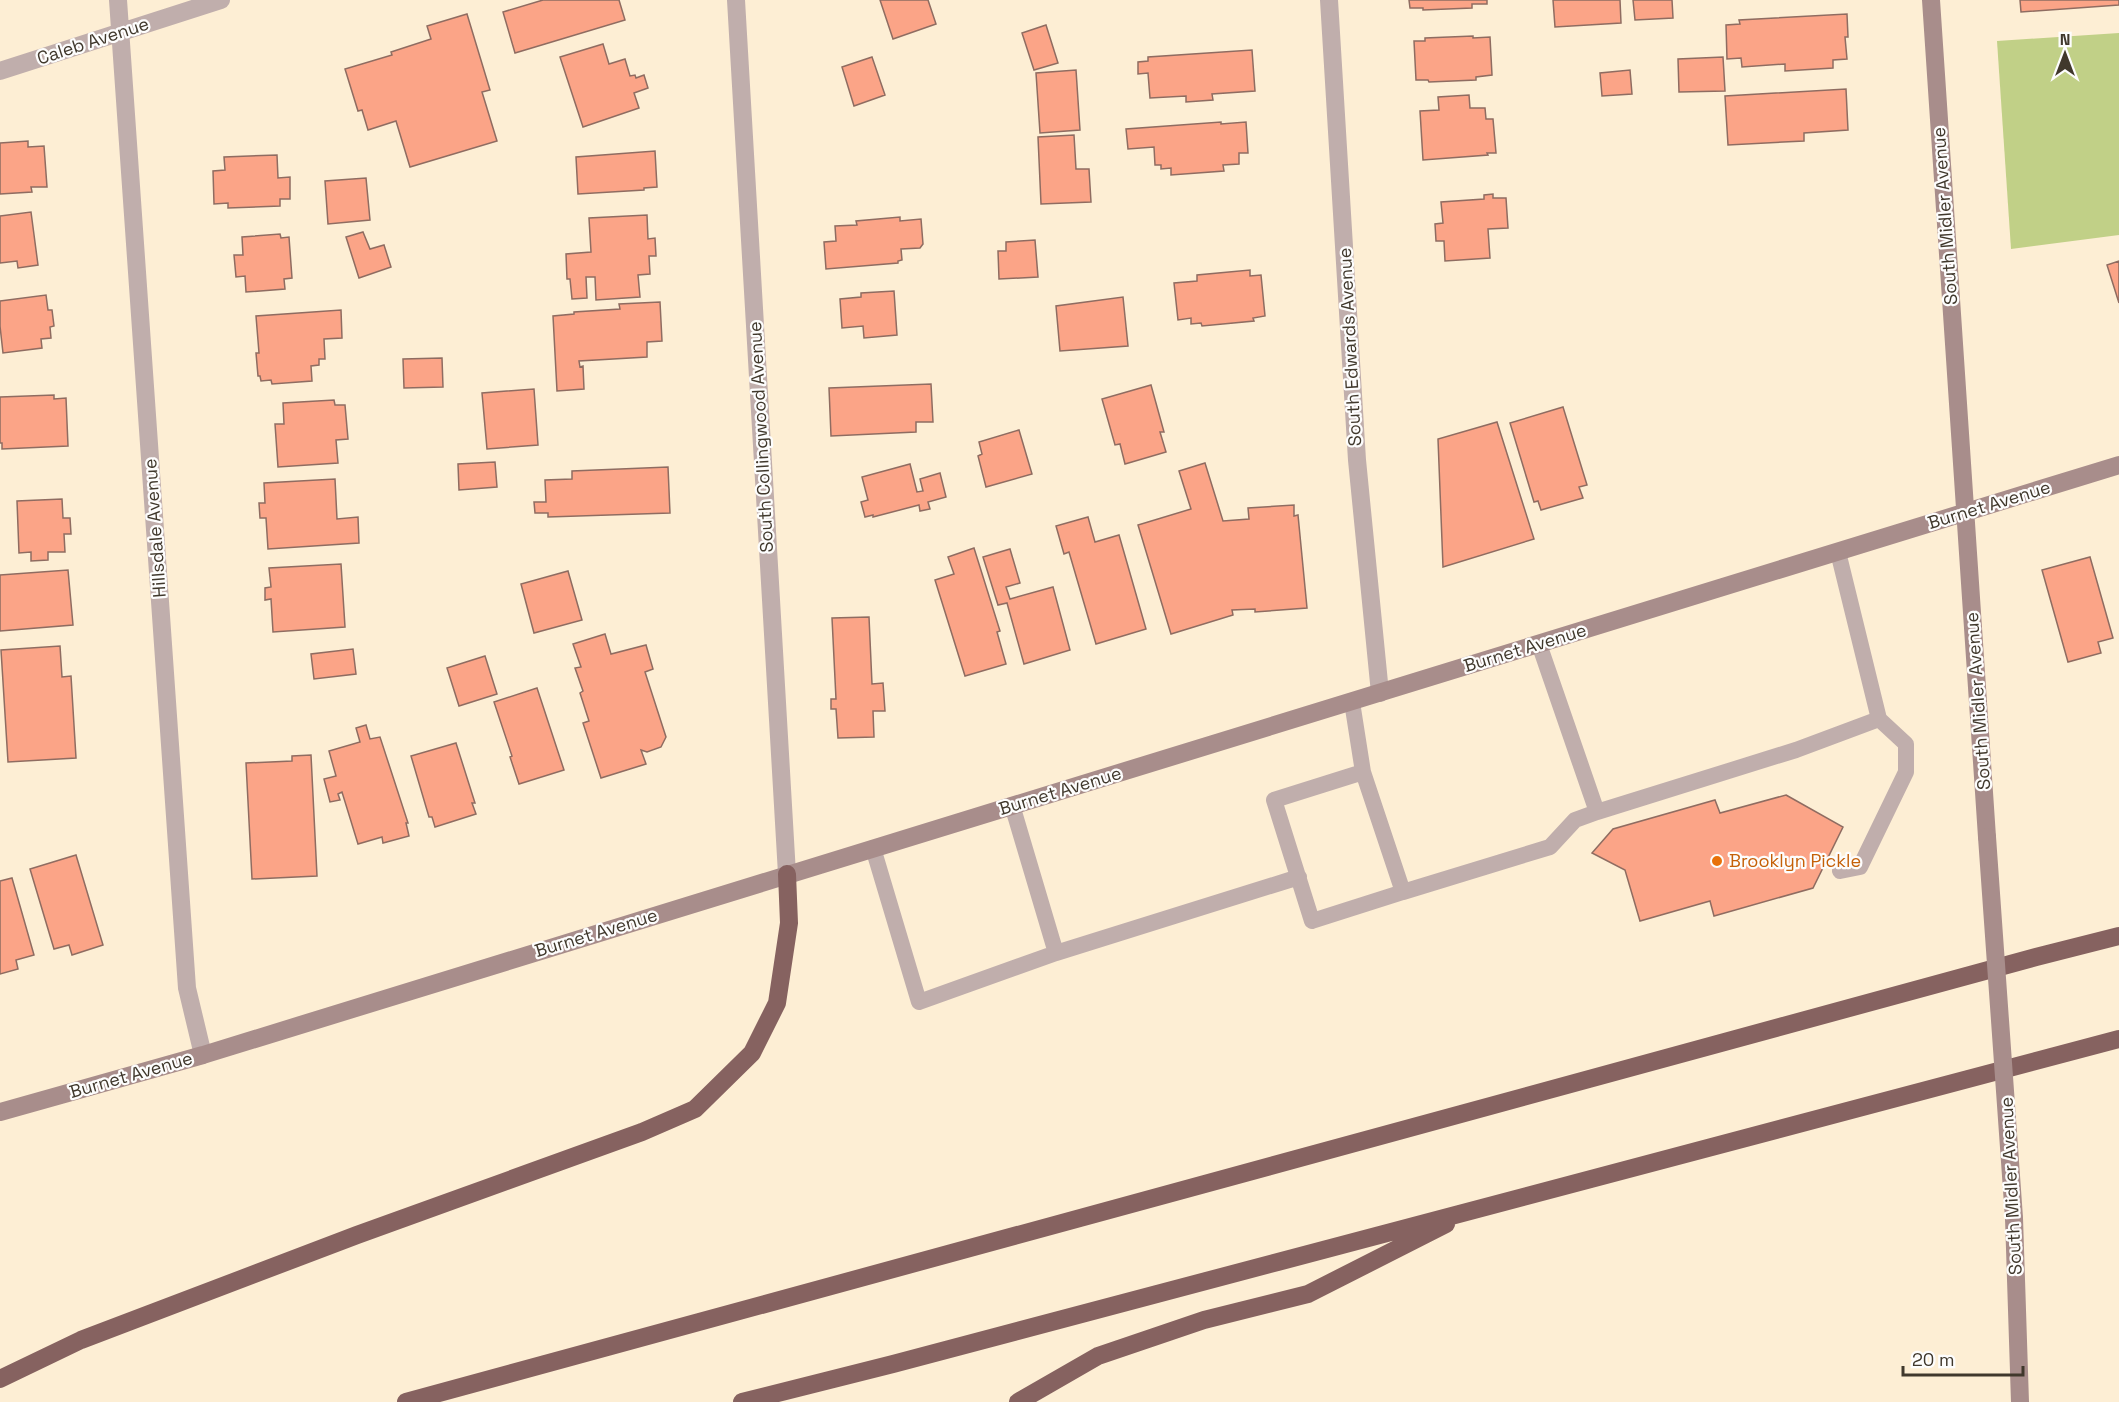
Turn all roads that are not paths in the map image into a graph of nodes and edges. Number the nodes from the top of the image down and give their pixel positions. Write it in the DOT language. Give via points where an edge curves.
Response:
graph roads {
  1 [pos="118,0"];
  2 [pos="221,0"];
  3 [pos="736,0"];
  4 [pos="1329,0"];
  5 [pos="1931,0"];
  6 [pos="120,32"];
  7 [pos="0,71"];
  8 [pos="2119,465"];
  9 [pos="1965,513"];
  10 [pos="1838,552"];
  11 [pos="1539,644"];
  12 [pos="1380,693"];
  13 [pos="1352,702"];
  14 [pos="1879,719"];
  15 [pos="1364,772"];
  16 [pos="1012,806"];
  17 [pos="1597,812"];
  18 [pos="873,848"];
  19 [pos="1840,871"];
  20 [pos="787,874"];
  21 [pos="1299,877"];
  22 [pos="1403,892"];
  23 [pos="2119,936"];
  24 [pos="1056,953"];
  25 [pos="2119,1039"];
  26 [pos="202,1055"];
  27 [pos="0,1112"];
  28 [pos="1482,1206"];
  29 [pos="0,1379"];
  30 [pos="406,1402"];
  31 [pos="742,1402"];
  32 [pos="1018,1402"];
  33 [pos="2020,1402"];
  1 -- 6 [label="street, Hillsdale Avenue"];
  2 -- 6 [label="street, Caleb Avenue"];
  3 -- 20 [label="street, South Collingwood Avenue"];
  4 -- 12 [label="street, South Edwards Avenue" via="1357,460"];
  5 -- 9 [label="main road, South Midler Avenue"];
  6 -- 7 [label="street, Caleb Avenue"];
  6 -- 26 [label="street, Hillsdale Avenue" via="188,988"];
  8 -- 9 [label="main road, Burnet Avenue"];
  9 -- 10 [label="main road, Burnet Avenue"];
  9 -- 33 [label="main road, South Midler Avenue, bridge" via="2014,1218"];
  10 -- 11 [label="main road, Burnet Avenue"];
  10 -- 14 [label="lane"];
  11 -- 12 [label="main road, Burnet Avenue"];
  11 -- 17 [label="lane"];
  12 -- 13 [label="main road, Burnet Avenue"];
  13 -- 15 [label="lane"];
  13 -- 16 [label="main road, Burnet Avenue"];
  14 -- 17 [label="lane" via="1796,750"];
  14 -- 19 [label="lane" via="1906,744 1906,772 1860,867"];
  15 -- 21 [label="lane" via="1274,800"];
  15 -- 22 [label="lane"];
  16 -- 18 [label="main road, Burnet Avenue"];
  16 -- 24 [label="lane"];
  17 -- 22 [label="lane" via="1575,820 1550,847"];
  18 -- 20 [label="main road, Burnet Avenue"];
  18 -- 24 [label="lane" via="919,1002"];
  20 -- 26 [label="main road, Burnet Avenue"];
  20 -- 29 [label="highway" via="789,923 777,1003 752,1053 695,1109 81,1340"];
  21 -- 22 [label="lane" via="1312,921"];
  21 -- 24 [label="lane"];
  23 -- 30 [label="highway"];
  25 -- 28 [label="highway"];
  26 -- 27 [label="main road, Burnet Avenue"];
  28 -- 31 [label="highway"];
  28 -- 32 [label="highway" via="1308,1294 1204,1320 1098,1356"];
}
